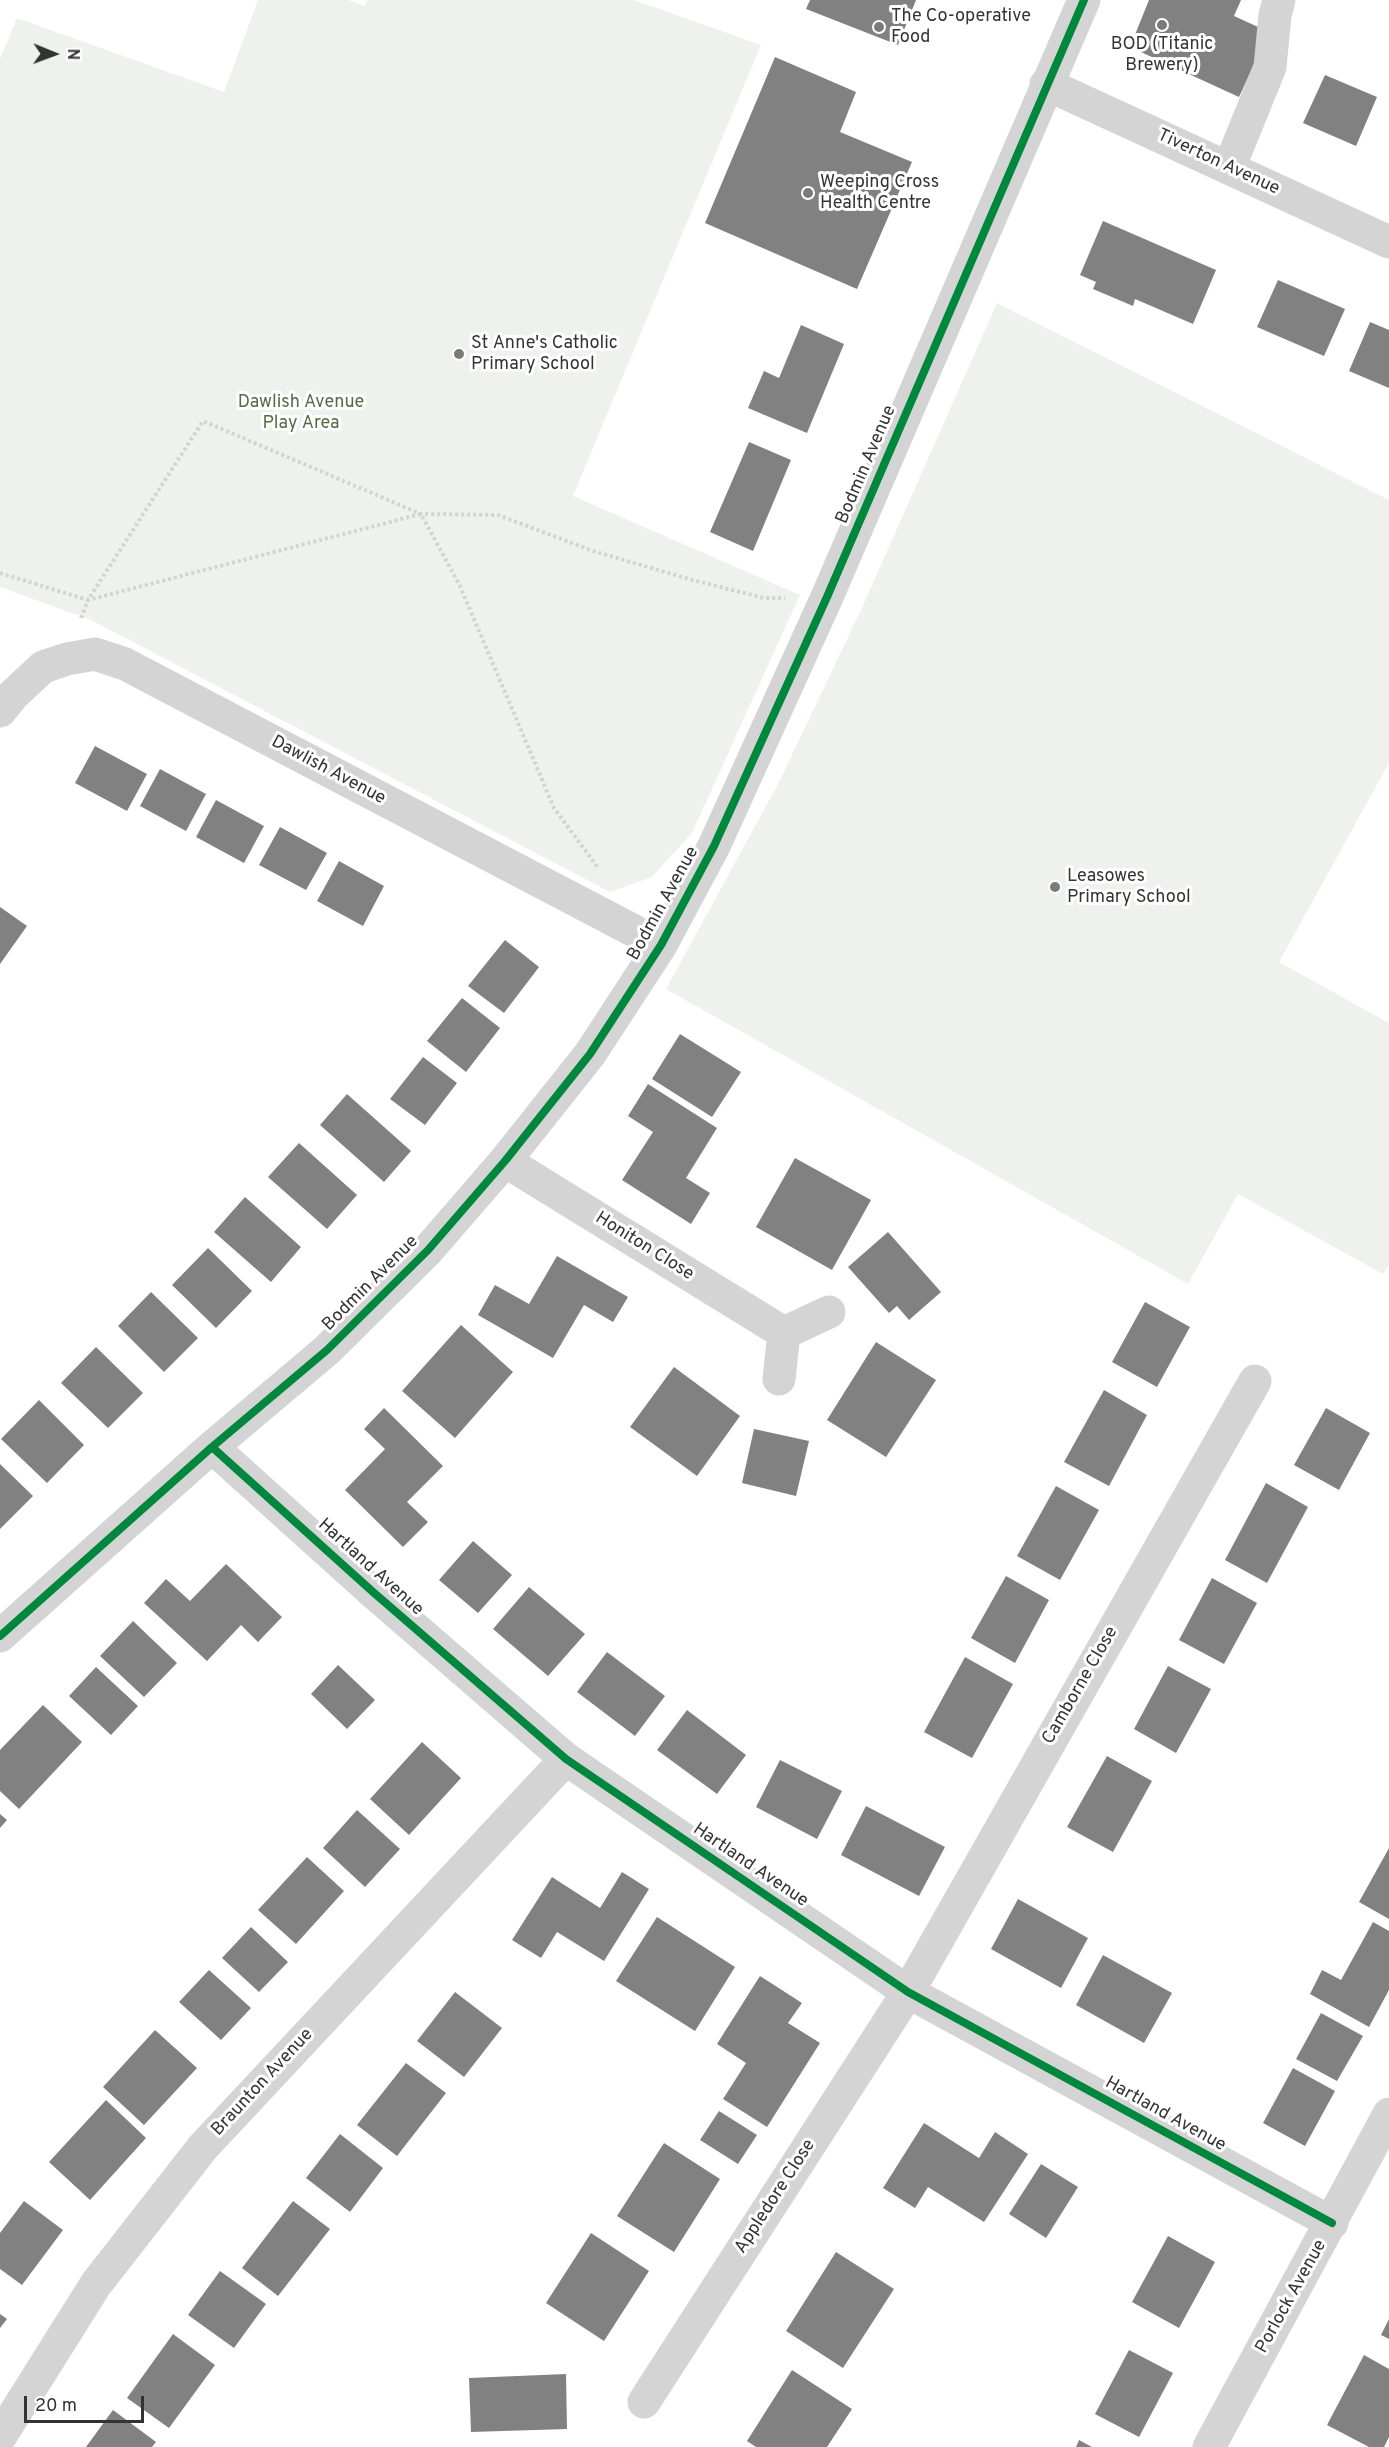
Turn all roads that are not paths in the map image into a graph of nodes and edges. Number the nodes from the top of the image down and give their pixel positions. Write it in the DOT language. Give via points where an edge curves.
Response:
graph roads {
  1 [pos="1084,0"];
  2 [pos="1279,0"];
  3 [pos="1046,84"];
  4 [pos="1229,168"];
  5 [pos="1389,242"];
  6 [pos="0,711"];
  7 [pos="661,945"];
  8 [pos="505,1161"];
  9 [pos="829,1312"];
  10 [pos="784,1333"];
  11 [pos="779,1379"];
  12 [pos="1255,1380"];
  13 [pos="212,1447"];
  14 [pos="0,1636"];
  15 [pos="566,1760"];
  16 [pos="908,1992"];
  17 [pos="1389,2114"];
  18 [pos="1332,2223"];
  19 [pos="644,2402"];
  20 [pos="0,2437"];
  21 [pos="1209,2447"];
  1 -- 3 [label="street, Bodmin Avenue"];
  2 -- 4 [label="street" via="1270,67"];
  3 -- 4 [label="street, Tiverton Avenue"];
  3 -- 7 [label="street, Bodmin Avenue" via="827,597 714,846"];
  4 -- 5 [label="street, Tiverton Avenue"];
  6 -- 7 [label="street, Dawlish Avenue" via="43,667 95,654 124,664"];
  7 -- 8 [label="street, Bodmin Avenue" via="590,1054"];
  8 -- 10 [label="street, Honiton Close"];
  8 -- 13 [label="street, Bodmin Avenue" via="428,1250 327,1350"];
  9 -- 10 [label="street"];
  10 -- 11 [label="street"];
  12 -- 16 [label="street, Camborne Close"];
  13 -- 14 [label="street, Bodmin Avenue"];
  13 -- 15 [label="street, Hartland Avenue"];
  15 -- 16 [label="street, Hartland Avenue"];
  15 -- 20 [label="street, Braunton Avenue" via="203,2146 96,2284"];
  16 -- 18 [label="street, Hartland Avenue"];
  16 -- 19 [label="street, Appledore Close"];
  17 -- 18 [label="street, Porlock Avenue"];
  18 -- 21 [label="street, Porlock Avenue"];
}
